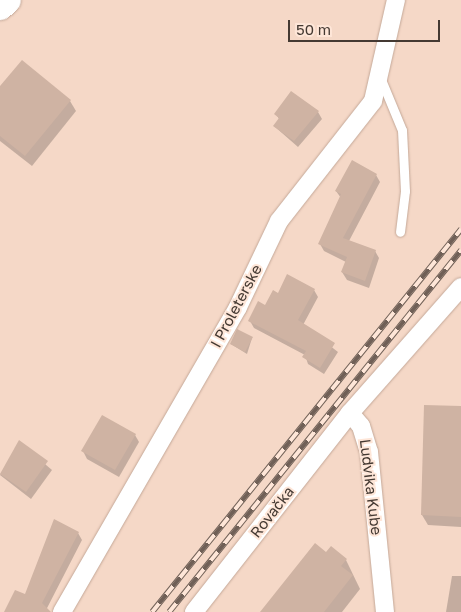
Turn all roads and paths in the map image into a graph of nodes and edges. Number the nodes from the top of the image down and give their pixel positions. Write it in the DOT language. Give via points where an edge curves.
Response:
graph roads {
  1 [pos="7,0"];
  2 [pos="396,0"];
  3 [pos="0,6"];
  4 [pos="380,77"];
  5 [pos="400,232"];
  6 [pos="461,287"];
  7 [pos="350,412"];
  8 [pos="62,612"];
  9 [pos="194,612"];
  10 [pos="384,612"];
  1 -- 3 [label="main road"];
  2 -- 4 [label="street, I Proleterske"];
  4 -- 5 [label="lane" via="402,130 405,191"];
  4 -- 8 [label="street, I Proleterske" via="369,108 279,221 238,307"];
  6 -- 7 [label="street"];
  7 -- 9 [label="street, Rovačka"];
  7 -- 10 [label="street, Ludvika Kube" via="362,426 369,452"];
}
